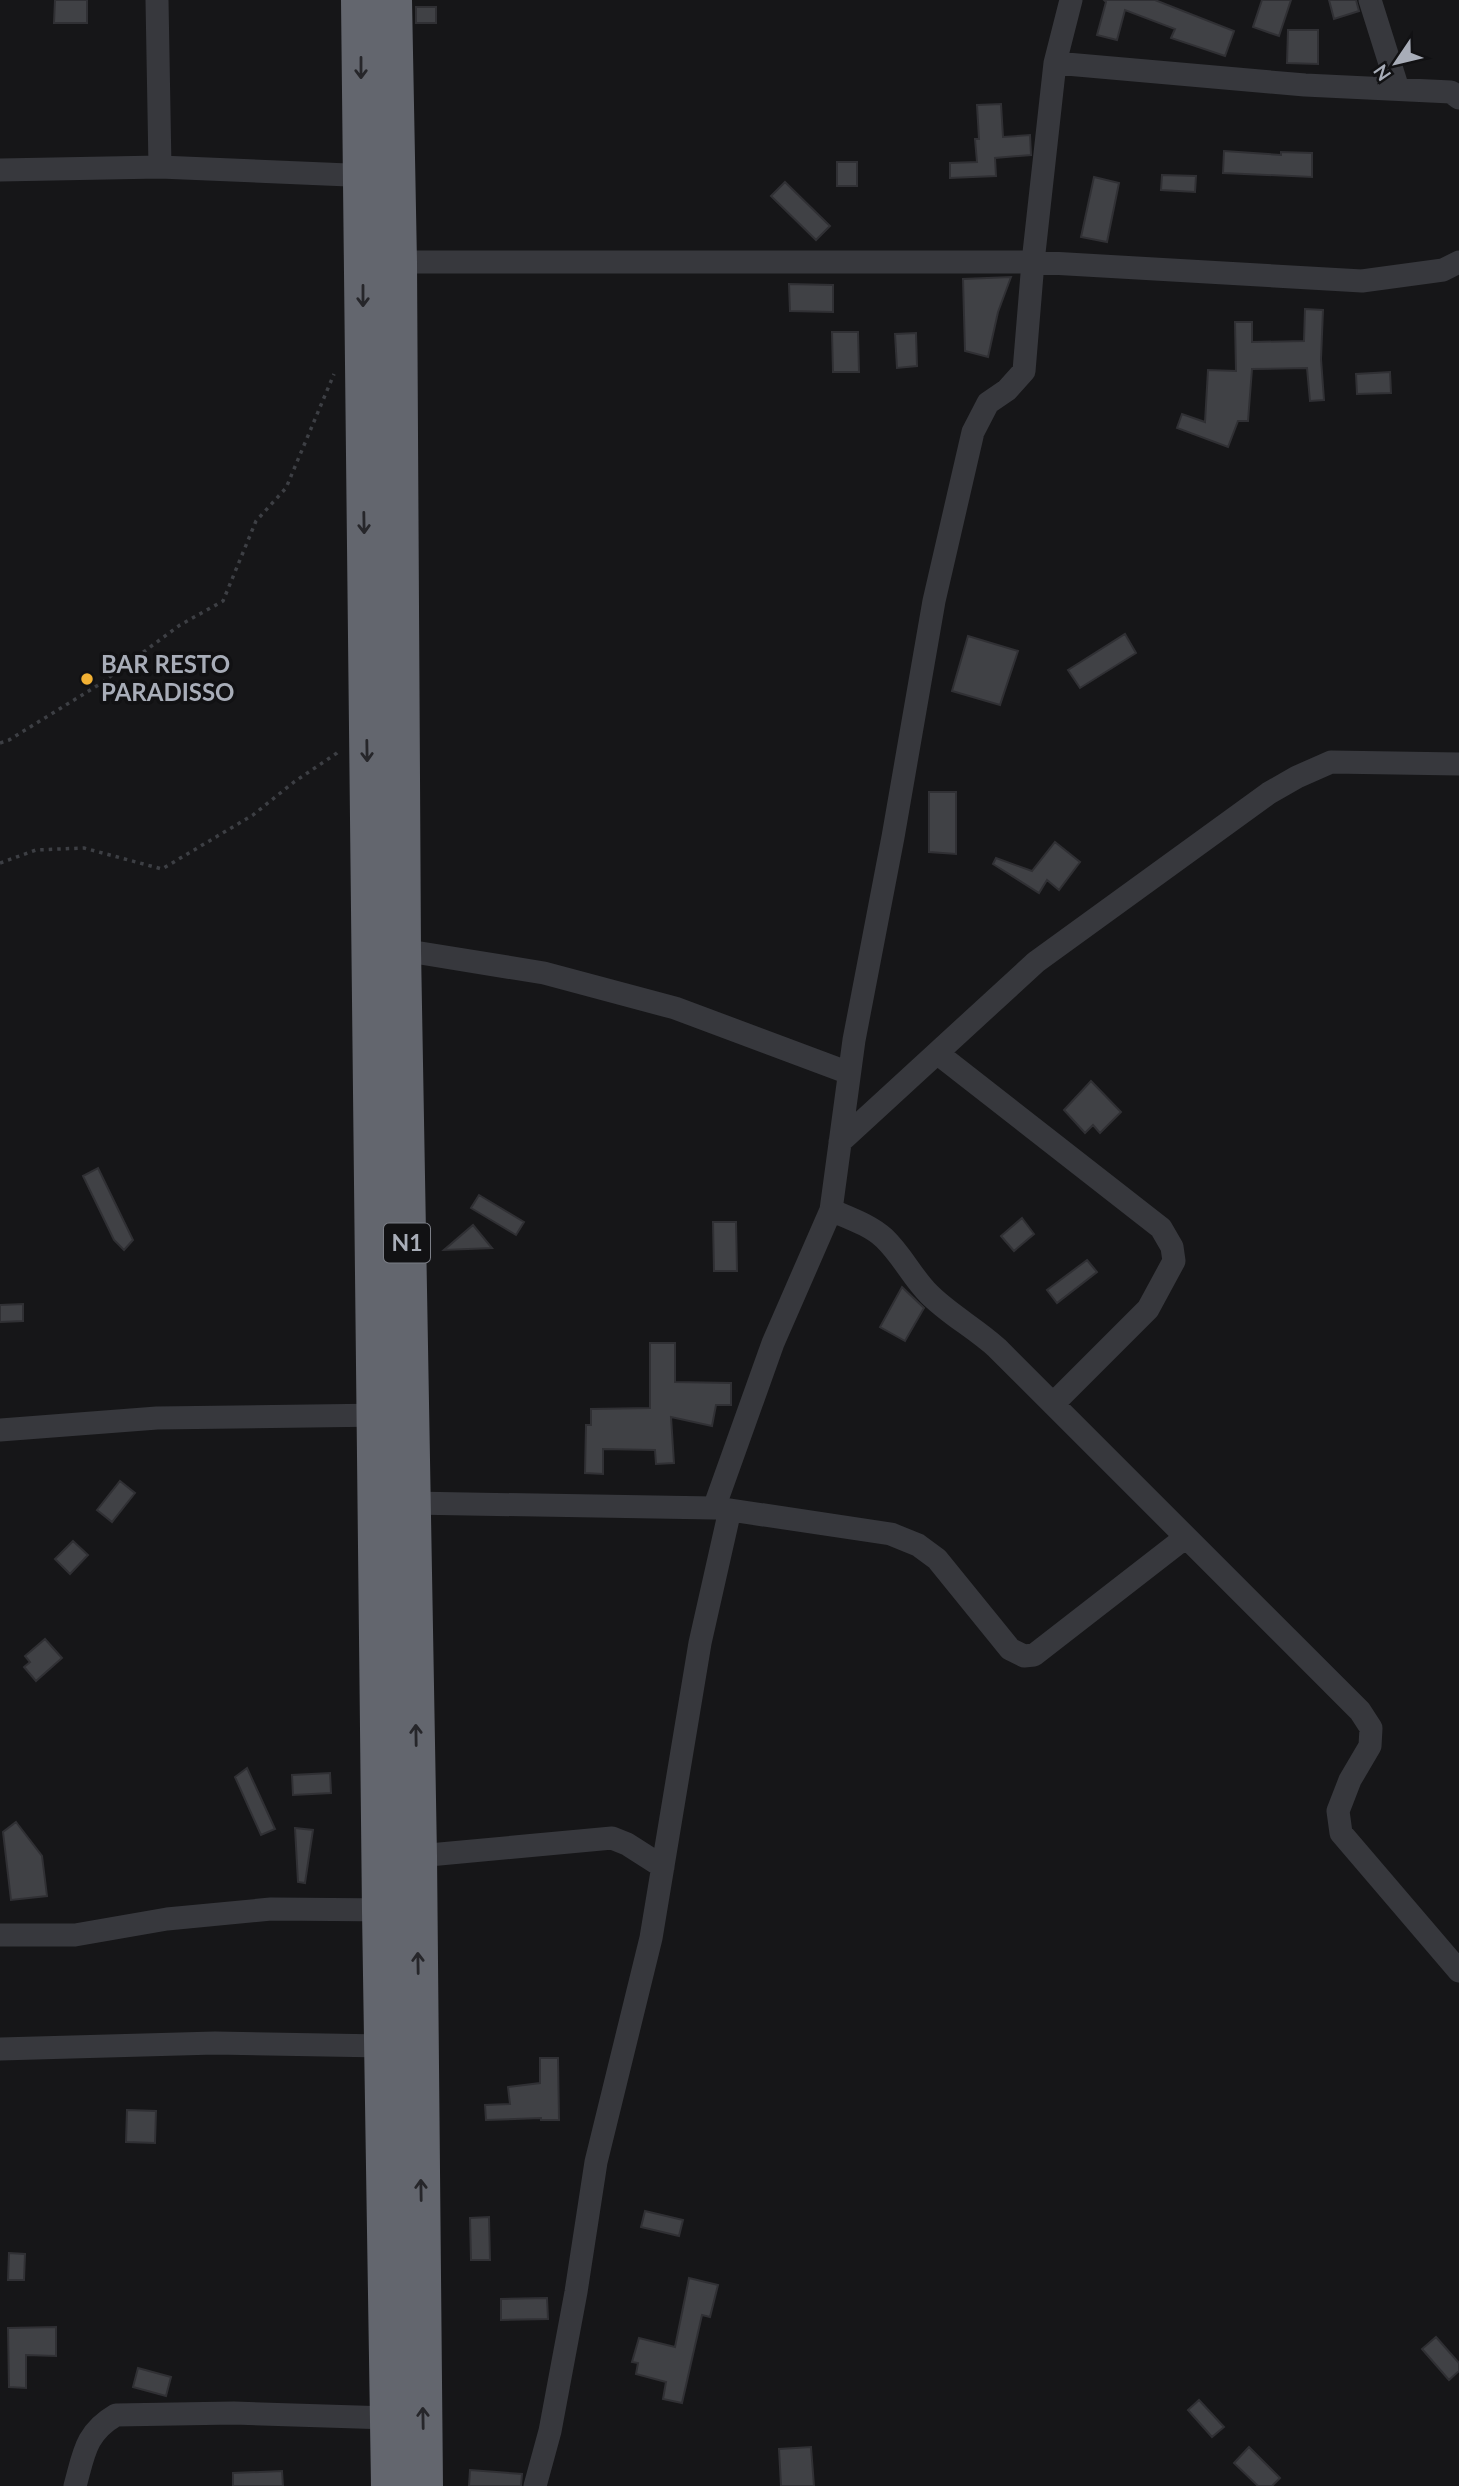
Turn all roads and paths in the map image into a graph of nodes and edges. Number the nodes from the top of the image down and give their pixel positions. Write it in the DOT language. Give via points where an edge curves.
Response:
graph roads {
  1 [pos="157,0"];
  2 [pos="360,0"];
  3 [pos="393,0"];
  4 [pos="1071,0"];
  5 [pos="1370,0"];
  6 [pos="1055,63"];
  7 [pos="1398,89"];
  8 [pos="1459,98"];
  9 [pos="160,167"];
  10 [pos="0,170"];
  11 [pos="379,177"];
  12 [pos="398,262"];
  13 [pos="1032,262"];
  14 [pos="1459,262"];
  15 [pos="338,365"];
  16 [pos="0,743"];
  17 [pos="344,744"];
  18 [pos="1459,764"];
  19 [pos="0,863"];
  20 [pos="402,950"];
  21 [pos="937,1053"];
  22 [pos="849,1073"];
  23 [pos="840,1142"];
  24 [pos="831,1210"];
  25 [pos="1053,1405"];
  26 [pos="393,1414"];
  27 [pos="0,1430"];
  28 [pos="411,1503"];
  29 [pos="722,1509"];
  30 [pos="1186,1537"];
  31 [pos="418,1856"];
  32 [pos="663,1867"];
  33 [pos="399,1910"];
  34 [pos="0,1935"];
  35 [pos="1459,1971"];
  36 [pos="383,2046"];
  37 [pos="0,2049"];
  38 [pos="389,2418"];
  39 [pos="75,2486"];
  40 [pos="390,2486"];
  41 [pos="424,2486"];
  42 [pos="535,2486"];
  1 -- 9 [label="street"];
  2 -- 11 [label="highway, N1, one-way"];
  3 -- 11 [label="highway, N1"];
  4 -- 6 [label="street"];
  5 -- 7 [label="street"];
  6 -- 7 [label="street"];
  6 -- 13 [label="street"];
  7 -- 8 [label="street" via="1451,92"];
  9 -- 10 [label="street"];
  9 -- 11 [label="street"];
  11 -- 12 [label="highway, N1"];
  11 -- 26 [label="highway, N1, one-way"];
  12 -- 13 [label="street"];
  12 -- 20 [label="highway, N1"];
  13 -- 14 [label="street" via="1362,281 1443,270"];
  13 -- 22 [label="street" via="1024,371 988,403 973,432 934,601"];
  15 -- 16 [label="path" via="286,488 256,522 223,601 180,625 100,684"];
  17 -- 19 [label="path" via="253,816 162,869 84,848 36,850"];
  18 -- 21 [label="street" via="1331,762 1297,777 1036,962"];
  20 -- 22 [label="street" via="544,973 675,1008"];
  20 -- 26 [label="highway, N1"];
  21 -- 23 [label="street"];
  21 -- 25 [label="street" via="1161,1228 1172,1247 1174,1261 1148,1309"];
  22 -- 23 [label="street"];
  23 -- 24 [label="street"];
  24 -- 25 [label="street" via="883,1237 927,1292 988,1339"];
  24 -- 29 [label="street" via="773,1343"];
  25 -- 30 [label="street"];
  26 -- 27 [label="street" via="157,1418"];
  26 -- 28 [label="highway, N1"];
  26 -- 33 [label="highway, N1"];
  28 -- 29 [label="street"];
  31 -- 28 [label="highway, N1, one-way"];
  29 -- 30 [label="street" via="891,1534 918,1545 937,1559 1010,1649 1024,1656 1034,1655"];
  29 -- 32 [label="street"];
  30 -- 35 [label="street" via="1360,1711 1371,1728 1370,1746 1338,1811 1341,1833"];
  31 -- 32 [label="street" via="612,1838"];
  31 -- 33 [label="highway, N1"];
  32 -- 42 [label="street" via="651,1938 596,2162 576,2292"];
  33 -- 34 [label="street" via="271,1909 167,1919 75,1935"];
  33 -- 36 [label="highway, N1"];
  41 -- 33 [label="highway, N1, one-way"];
  36 -- 37 [label="street" via="215,2043"];
  36 -- 38 [label="highway, N1"];
  38 -- 39 [label="street" via="116,2415 90,2438"];
  38 -- 40 [label="highway, N1"];
}
